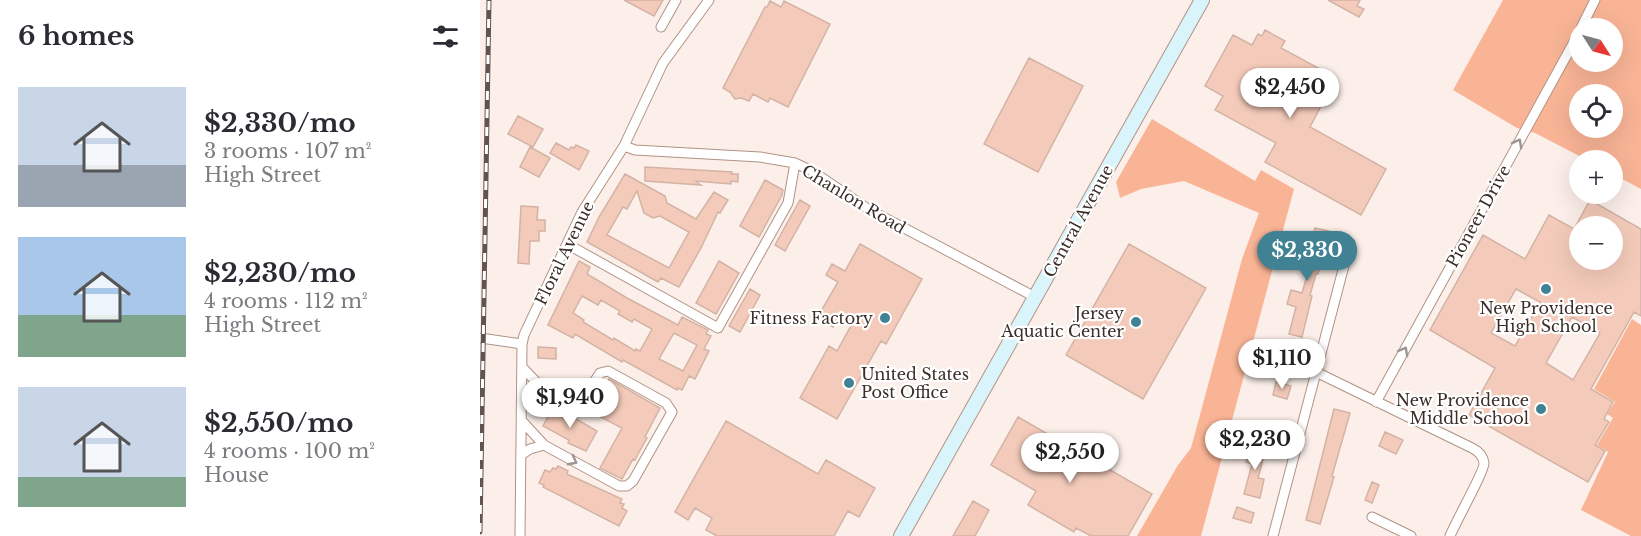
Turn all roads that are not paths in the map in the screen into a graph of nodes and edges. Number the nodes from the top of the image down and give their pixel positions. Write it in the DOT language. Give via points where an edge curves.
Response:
graph roads {
  1 [pos="676,0"];
  2 [pos="709,0"];
  3 [pos="1202,0"];
  4 [pos="1595,1"];
  5 [pos="1586,18"];
  6 [pos="661,27"];
  7 [pos="1569,50"];
  8 [pos="624,146"];
  9 [pos="795,163"];
  10 [pos="1350,243"];
  11 [pos="567,244"];
  12 [pos="1035,297"];
  13 [pos="480,338"];
  14 [pos="522,344"];
  15 [pos="522,367"];
  16 [pos="1316,372"];
  17 [pos="542,388"];
  18 [pos="522,395"];
  19 [pos="1376,402"];
  20 [pos="522,421"];
  21 [pos="544,445"];
  22 [pos="521,455"];
  23 [pos="1372,518"];
  24 [pos="520,536"];
  25 [pos="901,536"];
  26 [pos="1273,536"];
  27 [pos="1410,536"];
  28 [pos="1450,536"];
  1 -- 6 [label="street"];
  2 -- 8 [label="street, Floral Avenue" via="663,63"];
  3 -- 12 [label="street, Central Avenue"];
  4 -- 5 [label="street, Pioneer Drive"];
  19 -- 7 [label="street, Pioneer Drive, one-way"];
  8 -- 9 [label="street, Chanlon Road"];
  8 -- 11 [label="street, Floral Avenue" via="599,183"];
  9 -- 11 [label="street" via="788,203 718,328"];
  9 -- 12 [label="street, Chanlon Road" via="868,209"];
  10 -- 16 [label="street"];
  11 -- 14 [label="street, Floral Avenue"];
  12 -- 25 [label="street, Central Avenue"];
  13 -- 14 [label="street"];
  14 -- 15 [label="street, Floral Avenue"];
  15 -- 17 [label="street"];
  15 -- 18 [label="street, Floral Avenue"];
  16 -- 19 [label="street"];
  16 -- 26 [label="street"];
  17 -- 18 [label="street"];
  21 -- 17 [label="street, one-way" via="620,486 627,486 672,412 666,403 604,370 581,398 569,400"];
  18 -- 20 [label="street, Floral Avenue"];
  19 -- 28 [label="street" via="1477,451 1484,461 1482,473"];
  20 -- 21 [label="street"];
  20 -- 22 [label="street, Floral Avenue"];
  21 -- 22 [label="street"];
  22 -- 24 [label="street, Floral Avenue"];
  23 -- 27 [label="street"];
}
